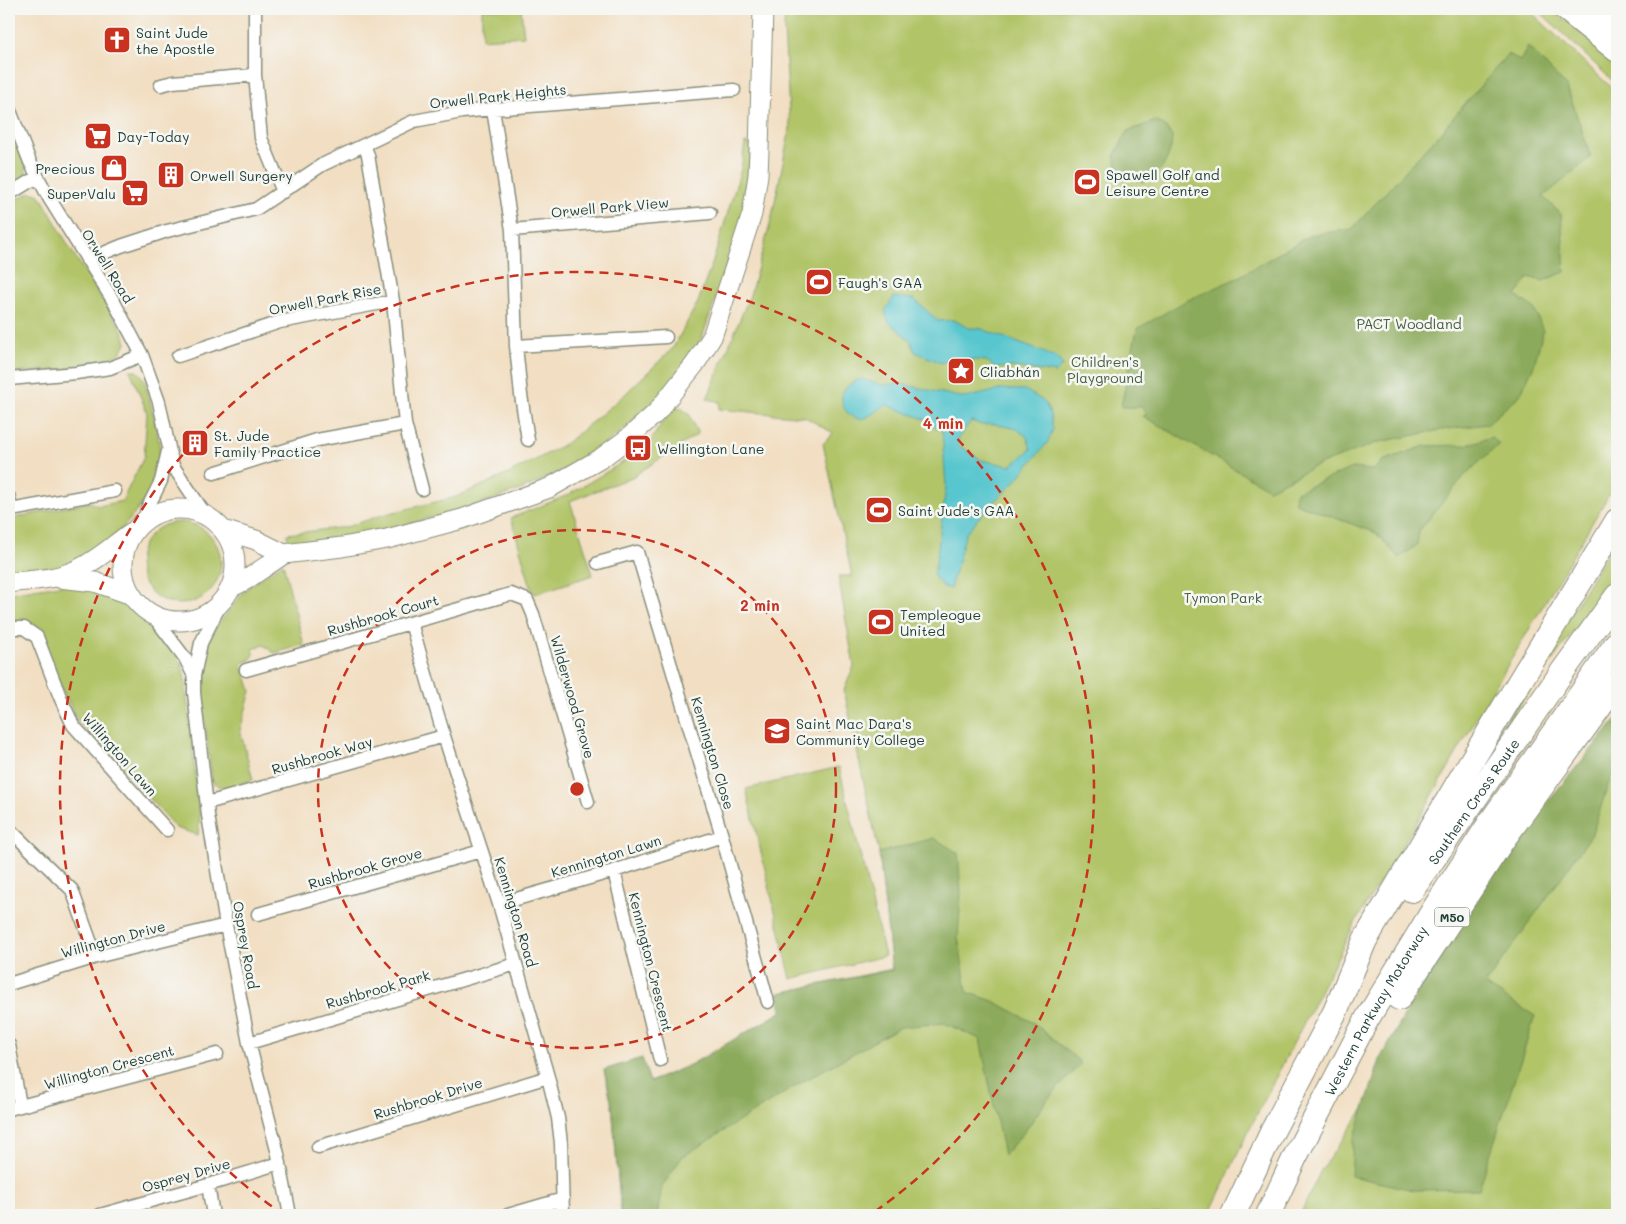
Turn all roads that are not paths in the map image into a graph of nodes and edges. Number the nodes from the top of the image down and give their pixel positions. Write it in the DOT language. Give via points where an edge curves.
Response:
graph roads {
  1 [pos="255,9"];
  2 [pos="763,9"];
  3 [pos="1566,9"];
  4 [pos="1589,9"];
  5 [pos="1617,27"];
  6 [pos="1617,50"];
  7 [pos="255,75"];
  8 [pos="161,85"];
  9 [pos="734,90"];
  10 [pos="9,108"];
  11 [pos="493,109"];
  12 [pos="364,145"];
  13 [pos="37,177"];
  14 [pos="283,192"];
  15 [pos="9,194"];
  16 [pos="710,213"];
  17 [pos="512,230"];
  18 [pos="87,260"];
  19 [pos="393,301"];
  20 [pos="666,336"];
  21 [pos="516,346"];
  22 [pos="142,355"];
  23 [pos="178,356"];
  24 [pos="9,379"];
  25 [pos="405,424"];
  26 [pos="528,440"];
  27 [pos="168,446"];
  28 [pos="214,473"];
  29 [pos="422,488"];
  30 [pos="115,491"];
  31 [pos="9,497"];
  32 [pos="204,514"];
  33 [pos="1617,522"];
  34 [pos="140,525"];
  35 [pos="223,530"];
  36 [pos="284,554"];
  37 [pos="598,563"];
  38 [pos="52,578"];
  39 [pos="9,584"];
  40 [pos="132,595"];
  41 [pos="226,595"];
  42 [pos="1617,596"];
  43 [pos="527,600"];
  44 [pos="151,613"];
  45 [pos="411,623"];
  46 [pos="9,628"];
  47 [pos="1617,643"];
  48 [pos="246,670"];
  49 [pos="1617,670"];
  50 [pos="194,676"];
  51 [pos="1617,683"];
  52 [pos="444,736"];
  53 [pos="588,802"];
  54 [pos="207,803"];
  55 [pos="9,829"];
  56 [pos="167,830"];
  57 [pos="722,836"];
  58 [pos="481,850"];
  59 [pos="614,871"];
  60 [pos="1453,881"];
  61 [pos="499,904"];
  62 [pos="258,914"];
  63 [pos="226,925"];
  64 [pos="96,957"];
  65 [pos="516,964"];
  66 [pos="9,984"];
  67 [pos="768,1002"];
  68 [pos="1335,1012"];
  69 [pos="249,1043"];
  70 [pos="9,1045"];
  71 [pos="217,1054"];
  72 [pos="660,1060"];
  73 [pos="548,1077"];
  74 [pos="15,1107"];
  75 [pos="318,1147"];
  76 [pos="1295,1157"];
  77 [pos="280,1163"];
  78 [pos="208,1186"];
  79 [pos="563,1199"];
  80 [pos="100,1215"];
  81 [pos="213,1215"];
  82 [pos="290,1215"];
  83 [pos="508,1215"];
  84 [pos="563,1215"];
  85 [pos="1233,1215"];
  86 [pos="1268,1215"];
  1 -- 7 [label="street"];
  2 -- 36 [label="street" via="758,175 752,214 712,337 656,413 600,459 549,488 515,501 387,539"];
  3 -- 6 [label="highway"];
  4 -- 5 [label="street"];
  7 -- 8 [label="street"];
  7 -- 14 [label="street" via="261,138"];
  9 -- 11 [label="street, Orwell Park Heights"];
  10 -- 13 [label="street, Orwell Road"];
  11 -- 12 [label="street, Orwell Park Heights" via="414,121"];
  11 -- 17 [label="street"];
  12 -- 14 [label="street, Orwell Park Heights" via="322,165"];
  12 -- 19 [label="street, Orwell Park Rise"];
  13 -- 15 [label="street"];
  13 -- 18 [label="street, Orwell Road"];
  14 -- 18 [label="street, Orwell Park Heights" via="256,209 168,231"];
  16 -- 17 [label="street, Orwell Park View"];
  17 -- 21 [label="street"];
  18 -- 22 [label="street, Orwell Road"];
  19 -- 23 [label="street, Orwell Park Rise" via="280,322"];
  19 -- 25 [label="street, Orwell Park Rise"];
  20 -- 21 [label="street"];
  21 -- 26 [label="street"];
  22 -- 24 [label="street" via="110,368"];
  22 -- 27 [label="street, Orwell Road" via="159,402"];
  25 -- 28 [label="street" via="317,440"];
  25 -- 29 [label="street, Orwell Park Rise"];
  27 -- 32 [label="street, Orwell Road" via="173,466"];
  27 -- 34 [label="street, Orwell Road" via="161,481"];
  30 -- 31 [label="street" via="11,510"];
  32 -- 34 [label="street" via="178,508 157,513"];
  32 -- 35 [label="street"];
  33 -- 68 [label="highway" via="1365,940"];
  34 -- 38 [label="street" via="97,559 74,572"];
  34 -- 40 [label="street" via="129,539 123,564"];
  35 -- 36 [label="street" via="256,540"];
  35 -- 41 [label="street" via="235,558 235,570"];
  36 -- 41 [label="street"];
  37 -- 57 [label="street, Kennington Close" via="637,552"];
  38 -- 39 [label="street"];
  38 -- 40 [label="street" via="95,582"];
  40 -- 44 [label="street"];
  41 -- 44 [label="street" via="207,614 188,620 167,620"];
  41 -- 50 [label="street, Osprey Road" via="201,643"];
  42 -- 68 [label="highway, Southern Cross Route" via="1425,870"];
  43 -- 45 [label="street, Rushbrook Court" via="511,594"];
  43 -- 53 [label="street, Wilderwood Grove"];
  44 -- 50 [label="street, Osprey Road"];
  45 -- 48 [label="street, Rushbrook Court"];
  45 -- 52 [label="street, Kennington Road"];
  46 -- 56 [label="street, Willington Lawn" via="24,628 37,637 73,725"];
  47 -- 60 [label="highway, Western Parkway Motorway / M50"];
  49 -- 60 [label="highway, M50" via="1500,827"];
  50 -- 54 [label="street, Osprey Road"];
  51 -- 76 [label="highway, M50" via="1502,841"];
  52 -- 54 [label="street, Rushbrook Way"];
  52 -- 58 [label="street, Kennington Road"];
  54 -- 63 [label="street, Osprey Road"];
  55 -- 64 [label="street" via="72,890"];
  57 -- 59 [label="street, Kennington Lawn"];
  57 -- 67 [label="street, Kennington Close"];
  58 -- 61 [label="street, Kennington Road"];
  58 -- 62 [label="street, Rushbrook Grove"];
  59 -- 61 [label="street, Kennington Lawn"];
  59 -- 72 [label="street, Kennington Crescent"];
  60 -- 76 [label="highway, Western Parkway Motorway / M50" via="1367,1019"];
  61 -- 65 [label="street, Kennington Road"];
  63 -- 64 [label="street, Willington Drive"];
  63 -- 69 [label="street, Osprey Road"];
  64 -- 66 [label="street, Willington Drive"];
  65 -- 69 [label="street, Rushbrook Park"];
  65 -- 73 [label="street, Kennington Road"];
  68 -- 85 [label="highway"];
  69 -- 77 [label="street, Osprey Road"];
  70 -- 74 [label="street"];
  71 -- 74 [label="street, Willington Crescent"];
  73 -- 75 [label="street, Rushbrook Drive"];
  73 -- 79 [label="street, Kennington Road" via="558,1118"];
  76 -- 86 [label="highway, Western Parkway Motorway / M50"];
  77 -- 78 [label="street, Osprey Drive"];
  77 -- 82 [label="street, Osprey Road"];
  78 -- 80 [label="street, Osprey Drive"];
  78 -- 81 [label="street"];
  79 -- 83 [label="street"];
  79 -- 84 [label="street, Kennington Road"];
}
